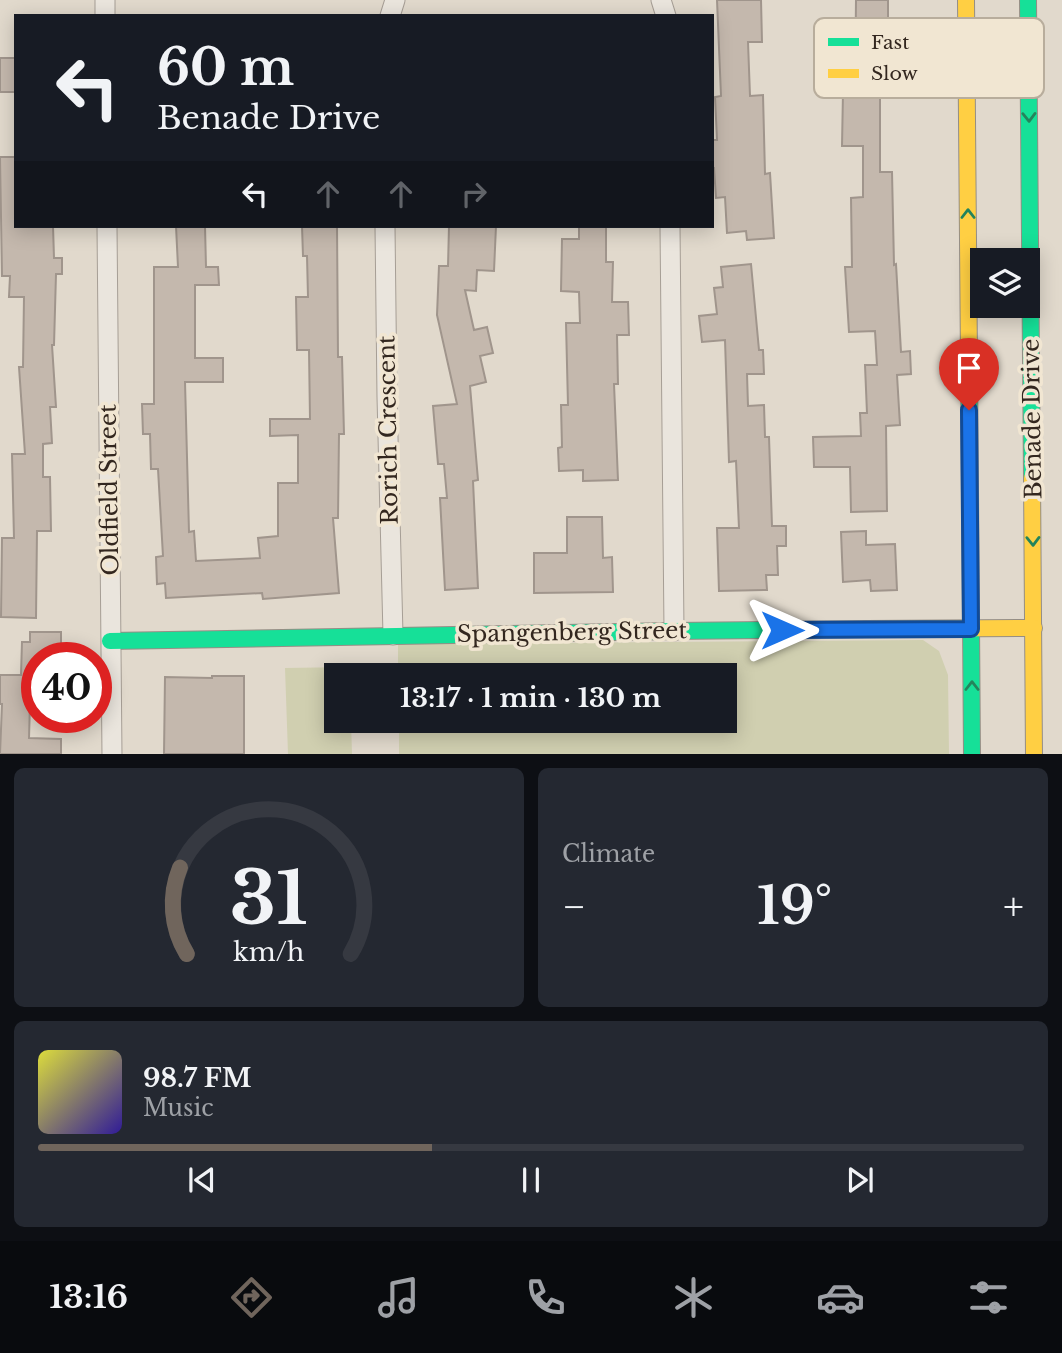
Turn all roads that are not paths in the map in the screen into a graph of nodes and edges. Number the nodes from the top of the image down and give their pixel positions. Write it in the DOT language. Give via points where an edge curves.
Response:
graph roads {
  1 [pos="966,0"];
  2 [pos="1028,0"];
  3 [pos="966,18"];
  4 [pos="1028,18"];
  5 [pos="967,98"];
  6 [pos="1029,98"];
  7 [pos="107,228"];
  8 [pos="385,228"];
  9 [pos="670,228"];
  10 [pos="1034,628"];
  11 [pos="971,629"];
  12 [pos="674,631"];
  13 [pos="393,635"];
  14 [pos="110,641"];
  15 [pos="112,754"];
  16 [pos="972,754"];
  17 [pos="1034,754"];
  3 -- 1 [label="street, one-way"];
  2 -- 4 [label="street, Benade Drive, one-way"];
  11 -- 5 [label="street, one-way"];
  6 -- 10 [label="street, Benade Drive, one-way"];
  7 -- 14 [label="street, Oldfield Street"];
  8 -- 13 [label="street, Rorich Crescent"];
  9 -- 12 [label="street"];
  10 -- 11 [label="street, Spangenberg Street"];
  10 -- 17 [label="street, Benade Drive"];
  11 -- 12 [label="street, Spangenberg Street"];
  16 -- 11 [label="street, one-way"];
  12 -- 13 [label="street, Spangenberg Street"];
  13 -- 14 [label="street, Spangenberg Street"];
  14 -- 15 [label="street, Oldfield Street"];
}
